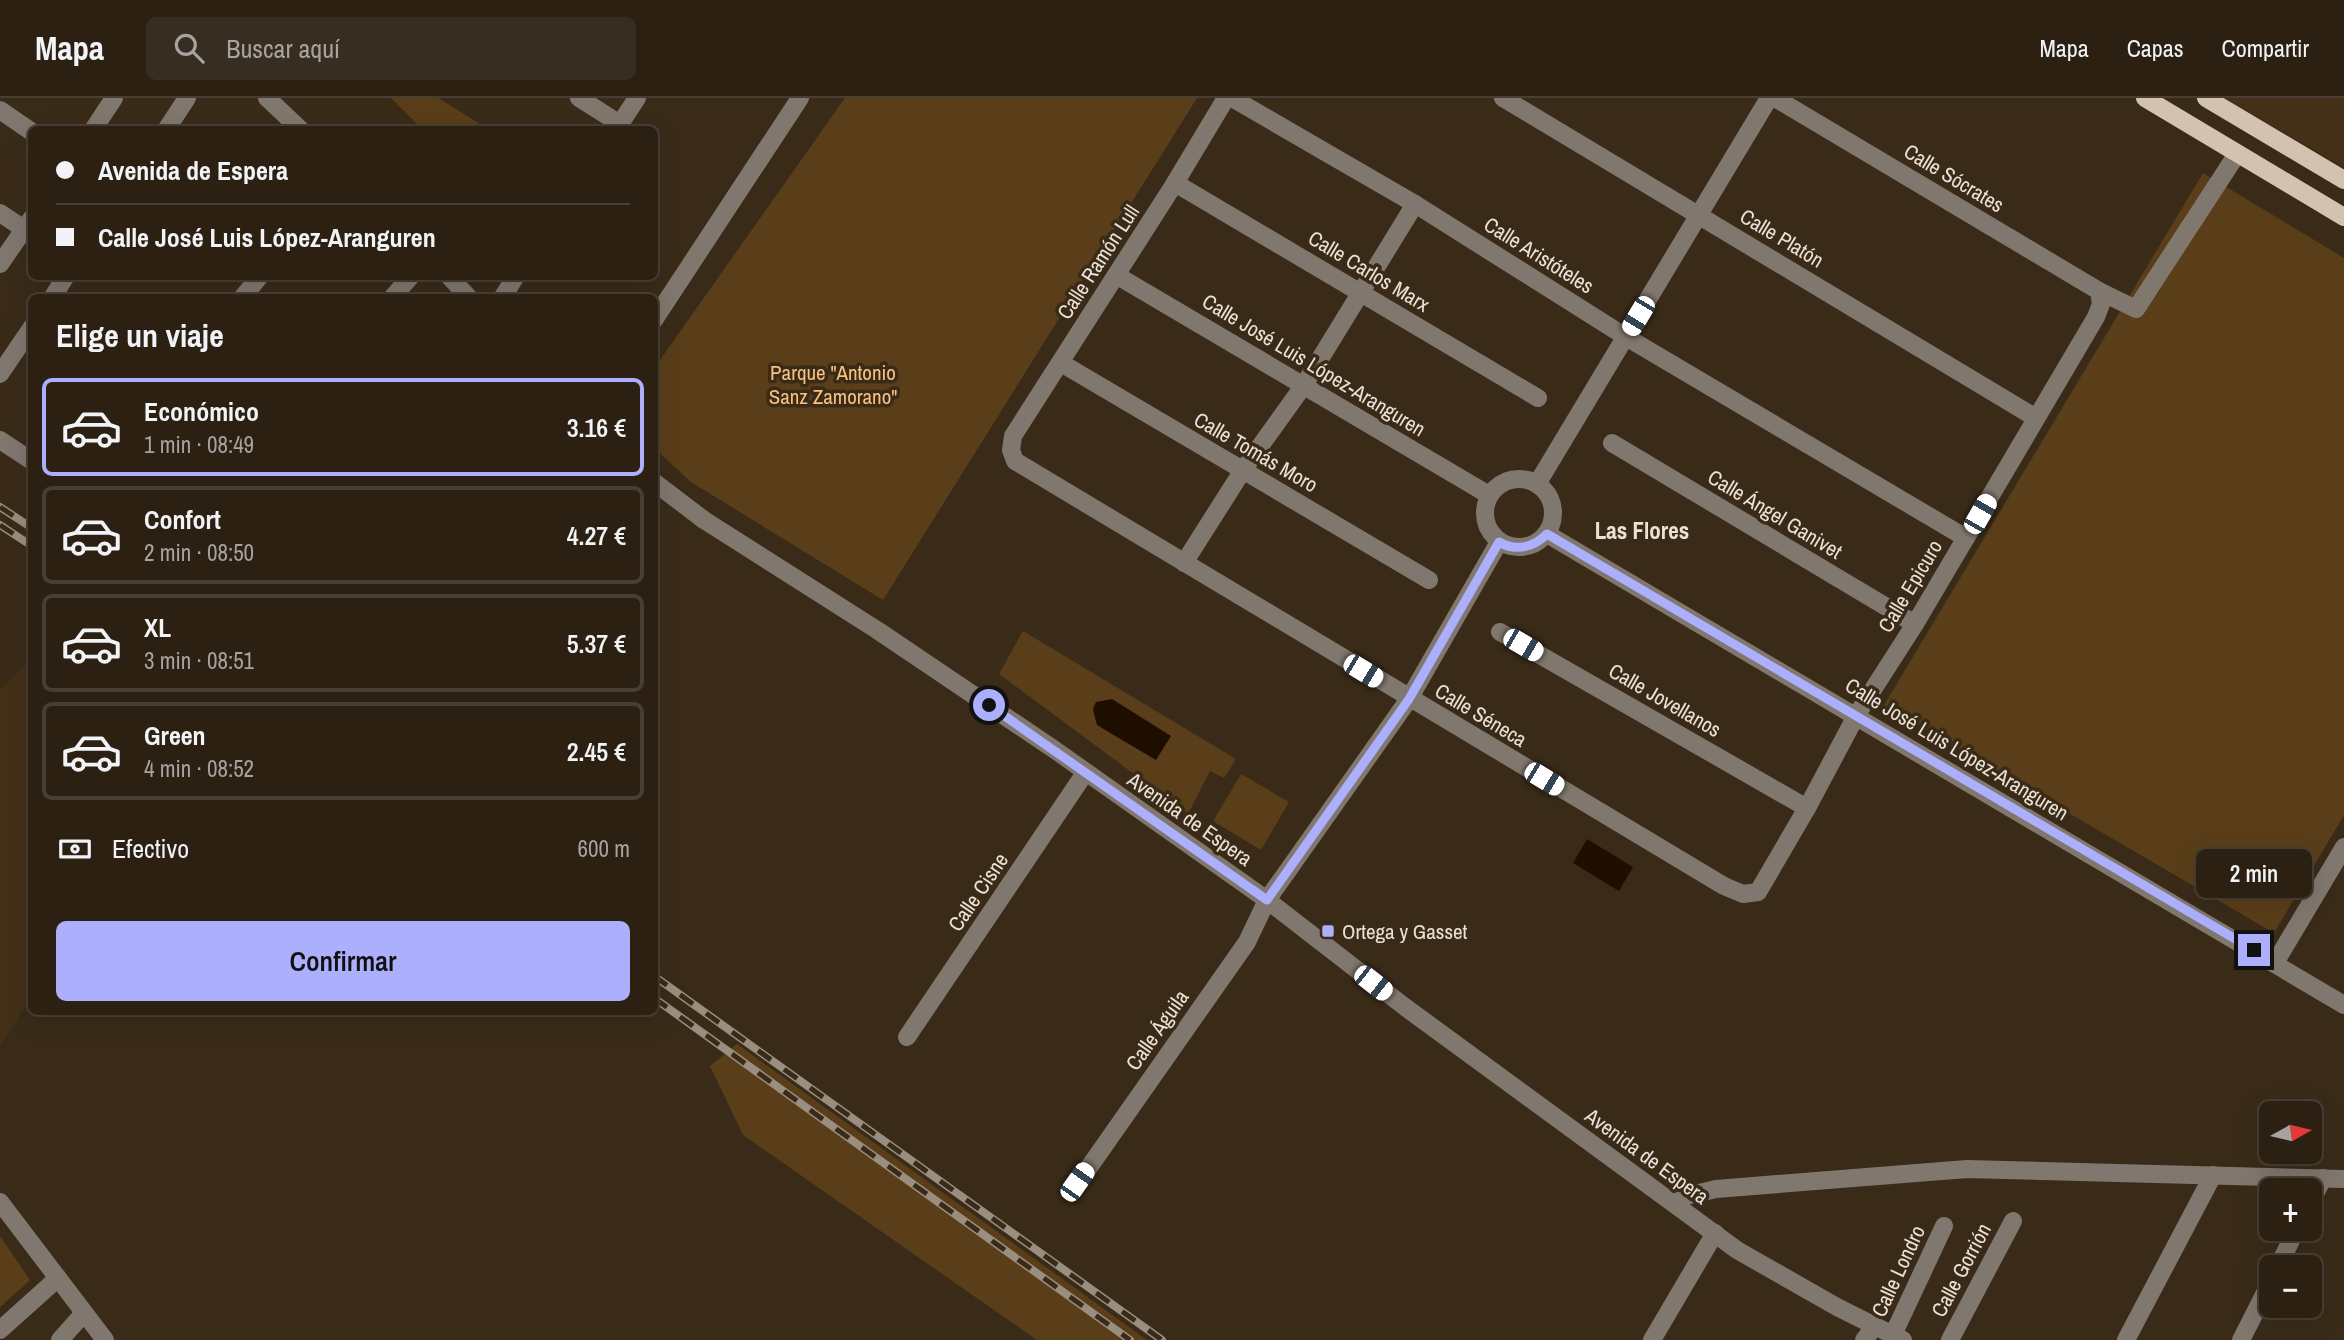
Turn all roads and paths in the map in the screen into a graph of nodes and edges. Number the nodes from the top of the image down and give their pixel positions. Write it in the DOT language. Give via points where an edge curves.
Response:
graph roads {
  1 [pos="114,98"];
  2 [pos="187,98"];
  3 [pos="267,98"];
  4 [pos="579,98"];
  5 [pos="637,98"];
  6 [pos="800,98"];
  7 [pos="1226,98"];
  8 [pos="1232,98"];
  9 [pos="1503,98"];
  10 [pos="1769,98"];
  11 [pos="1775,98"];
  12 [pos="2145,98"];
  13 [pos="2206,98"];
  14 [pos="0,110"];
  15 [pos="96,126"];
  16 [pos="169,126"];
  17 [pos="297,126"];
  18 [pos="617,126"];
  19 [pos="619,126"];
  20 [pos="28,129"];
  21 [pos="2237,154"];
  22 [pos="2344,180"];
  23 [pos="1175,183"];
  24 [pos="1415,204"];
  25 [pos="0,213"];
  26 [pos="1700,214"];
  27 [pos="2344,217"];
  28 [pos="28,223"];
  29 [pos="0,264"];
  30 [pos="1116,275"];
  31 [pos="257,280"];
  32 [pos="408,280"];
  33 [pos="453,280"];
  34 [pos="1362,293"];
  35 [pos="245,294"];
  36 [pos="395,294"];
  37 [pos="465,294"];
  38 [pos="2100,298"];
  39 [pos="658,314"];
  40 [pos="28,333"];
  41 [pos="1626,337"];
  42 [pos="1061,363"];
  43 [pos="0,374"];
  44 [pos="1304,385"];
  45 [pos="1538,398"];
  46 [pos="2036,418"];
  47 [pos="0,440"];
  48 [pos="1612,443"];
  49 [pos="1011,450"];
  50 [pos="28,458"];
  51 [pos="1243,470"];
  52 [pos="1537,484"];
  53 [pos="658,485"];
  54 [pos="1489,495"];
  55 [pos="1547,534"];
  56 [pos="1966,538"];
  57 [pos="1499,542"];
  58 [pos="1184,563"];
  59 [pos="1429,580"];
  60 [pos="1915,624"];
  61 [pos="1500,632"];
  62 [pos="1409,699"];
  63 [pos="1856,716"];
  64 [pos="1085,773"];
  65 [pos="1807,808"];
  66 [pos="2344,847"];
  67 [pos="1758,891"];
  68 [pos="1267,900"];
  69 [pos="2275,963"];
  70 [pos="2344,1005"];
  71 [pos="908,1037"];
  72 [pos="2213,1175"];
  73 [pos="2323,1178"];
  74 [pos="2344,1179"];
  75 [pos="1077,1182"];
  76 [pos="1669,1200"];
  77 [pos="0,1202"];
  78 [pos="2013,1221"];
  79 [pos="1944,1226"];
  80 [pos="1715,1233"];
  81 [pos="58,1278"];
  82 [pos="2259,1305"];
  83 [pos="84,1313"];
  84 [pos="0,1330"];
  85 [pos="1870,1333"];
  86 [pos="1898,1337"];
  87 [pos="60,1340"];
  88 [pos="105,1340"];
  89 [pos="1653,1340"];
  90 [pos="1950,1340"];
  91 [pos="2126,1340"];
  92 [pos="2241,1340"];
  1 -- 15 [label="street"];
  2 -- 16 [label="street"];
  3 -- 17 [label="street"];
  4 -- 18 [label="street"];
  5 -- 19 [label="street"];
  6 -- 39 [label="street"];
  7 -- 23 [label="street, Calle Ramón Lull"];
  8 -- 24 [label="street, Calle Aristóteles"];
  9 -- 26 [label="street, Calle Platón"];
  10 -- 26 [label="street"];
  11 -- 38 [label="street, Calle Sócrates"];
  12 -- 21 [label="main road"];
  13 -- 22 [label="main road"];
  14 -- 20 [label="street"];
  21 -- 27 [label="main road"];
  21 -- 38 [label="street, Calle Sócrates" via="2137,309"];
  23 -- 30 [label="street, Calle Ramón Lull"];
  23 -- 34 [label="street, Calle Carlos Marx"];
  24 -- 34 [label="street"];
  24 -- 41 [label="street, Calle Aristóteles"];
  25 -- 28 [label="street"];
  26 -- 41 [label="street"];
  26 -- 46 [label="street, Calle Platón"];
  28 -- 29 [label="street"];
  30 -- 42 [label="street, Calle Ramón Lull"];
  30 -- 44 [label="street, Calle José Luis López-Aranguren"];
  31 -- 35 [label="street"];
  32 -- 36 [label="street"];
  33 -- 37 [label="street"];
  34 -- 44 [label="street"];
  34 -- 45 [label="street, Calle Carlos Marx"];
  38 -- 46 [label="street, Calle Epicuro" via="2096,317"];
  40 -- 43 [label="street"];
  41 -- 52 [label="street"];
  41 -- 56 [label="street, Calle Aristóteles"];
  42 -- 49 [label="street, Calle Ramón Lull" via="1013,436"];
  42 -- 51 [label="street, Calle Tomás Moro"];
  44 -- 51 [label="street"];
  44 -- 54 [label="street, Calle José Luis López-Aranguren"];
  46 -- 56 [label="street, Calle Epicuro"];
  47 -- 50 [label="street"];
  48 -- 60 [label="street, Calle Ángel Ganivet"];
  49 -- 58 [label="street, Calle Séneca" via="1015,461"];
  51 -- 58 [label="street"];
  51 -- 59 [label="street, Calle Tomás Moro"];
  52 -- 54 [label="street" via="1517,478 1495,487"];
  52 -- 55 [label="street" via="1553,506"];
  53 -- 64 [label="street, Avenida de Espera"];
  54 -- 57 [label="street" via="1485,523"];
  55 -- 57 [label="street" via="1532,545 1515,548"];
  55 -- 63 [label="street, Calle José Luis López-Aranguren"];
  56 -- 60 [label="street, Calle Epicuro"];
  57 -- 62 [label="street, Calle Águila"];
  58 -- 62 [label="street, Calle Séneca"];
  60 -- 63 [label="street, Calle Epicuro"];
  61 -- 65 [label="street, Calle Jovellanos"];
  62 -- 67 [label="street, Calle Séneca" via="1724,886 1743,894"];
  62 -- 68 [label="street, Calle Águila"];
  63 -- 65 [label="street, Calle Epicuro"];
  63 -- 69 [label="street, Calle José Luis López-Aranguren"];
  64 -- 68 [label="street, Avenida de Espera"];
  64 -- 71 [label="street, Calle Cisne"];
  65 -- 67 [label="street, Calle Epicuro"];
  66 -- 69 [label="street"];
  68 -- 75 [label="street, Calle Águila" via="1247,942"];
  68 -- 76 [label="street, Avenida de Espera"];
  69 -- 70 [label="street, Calle José Luis López-Aranguren"];
  72 -- 73 [label="street"];
  72 -- 76 [label="street" via="1967,1169 1716,1189"];
  72 -- 91 [label="street"];
  73 -- 74 [label="street"];
  76 -- 80 [label="street, Avenida de Espera"];
  77 -- 81 [label="street"];
  78 -- 90 [label="street, Calle Gorrión"];
  79 -- 86 [label="street, Calle Londro"];
  80 -- 85 [label="street, Avenida de Espera"];
  80 -- 89 [label="street"];
  81 -- 83 [label="street"];
  81 -- 84 [label="street"];
  82 -- 92 [label="street"];
  83 -- 87 [label="street"];
  83 -- 88 [label="street"];
  85 -- 86 [label="street, Avenida de Espera"];
}
